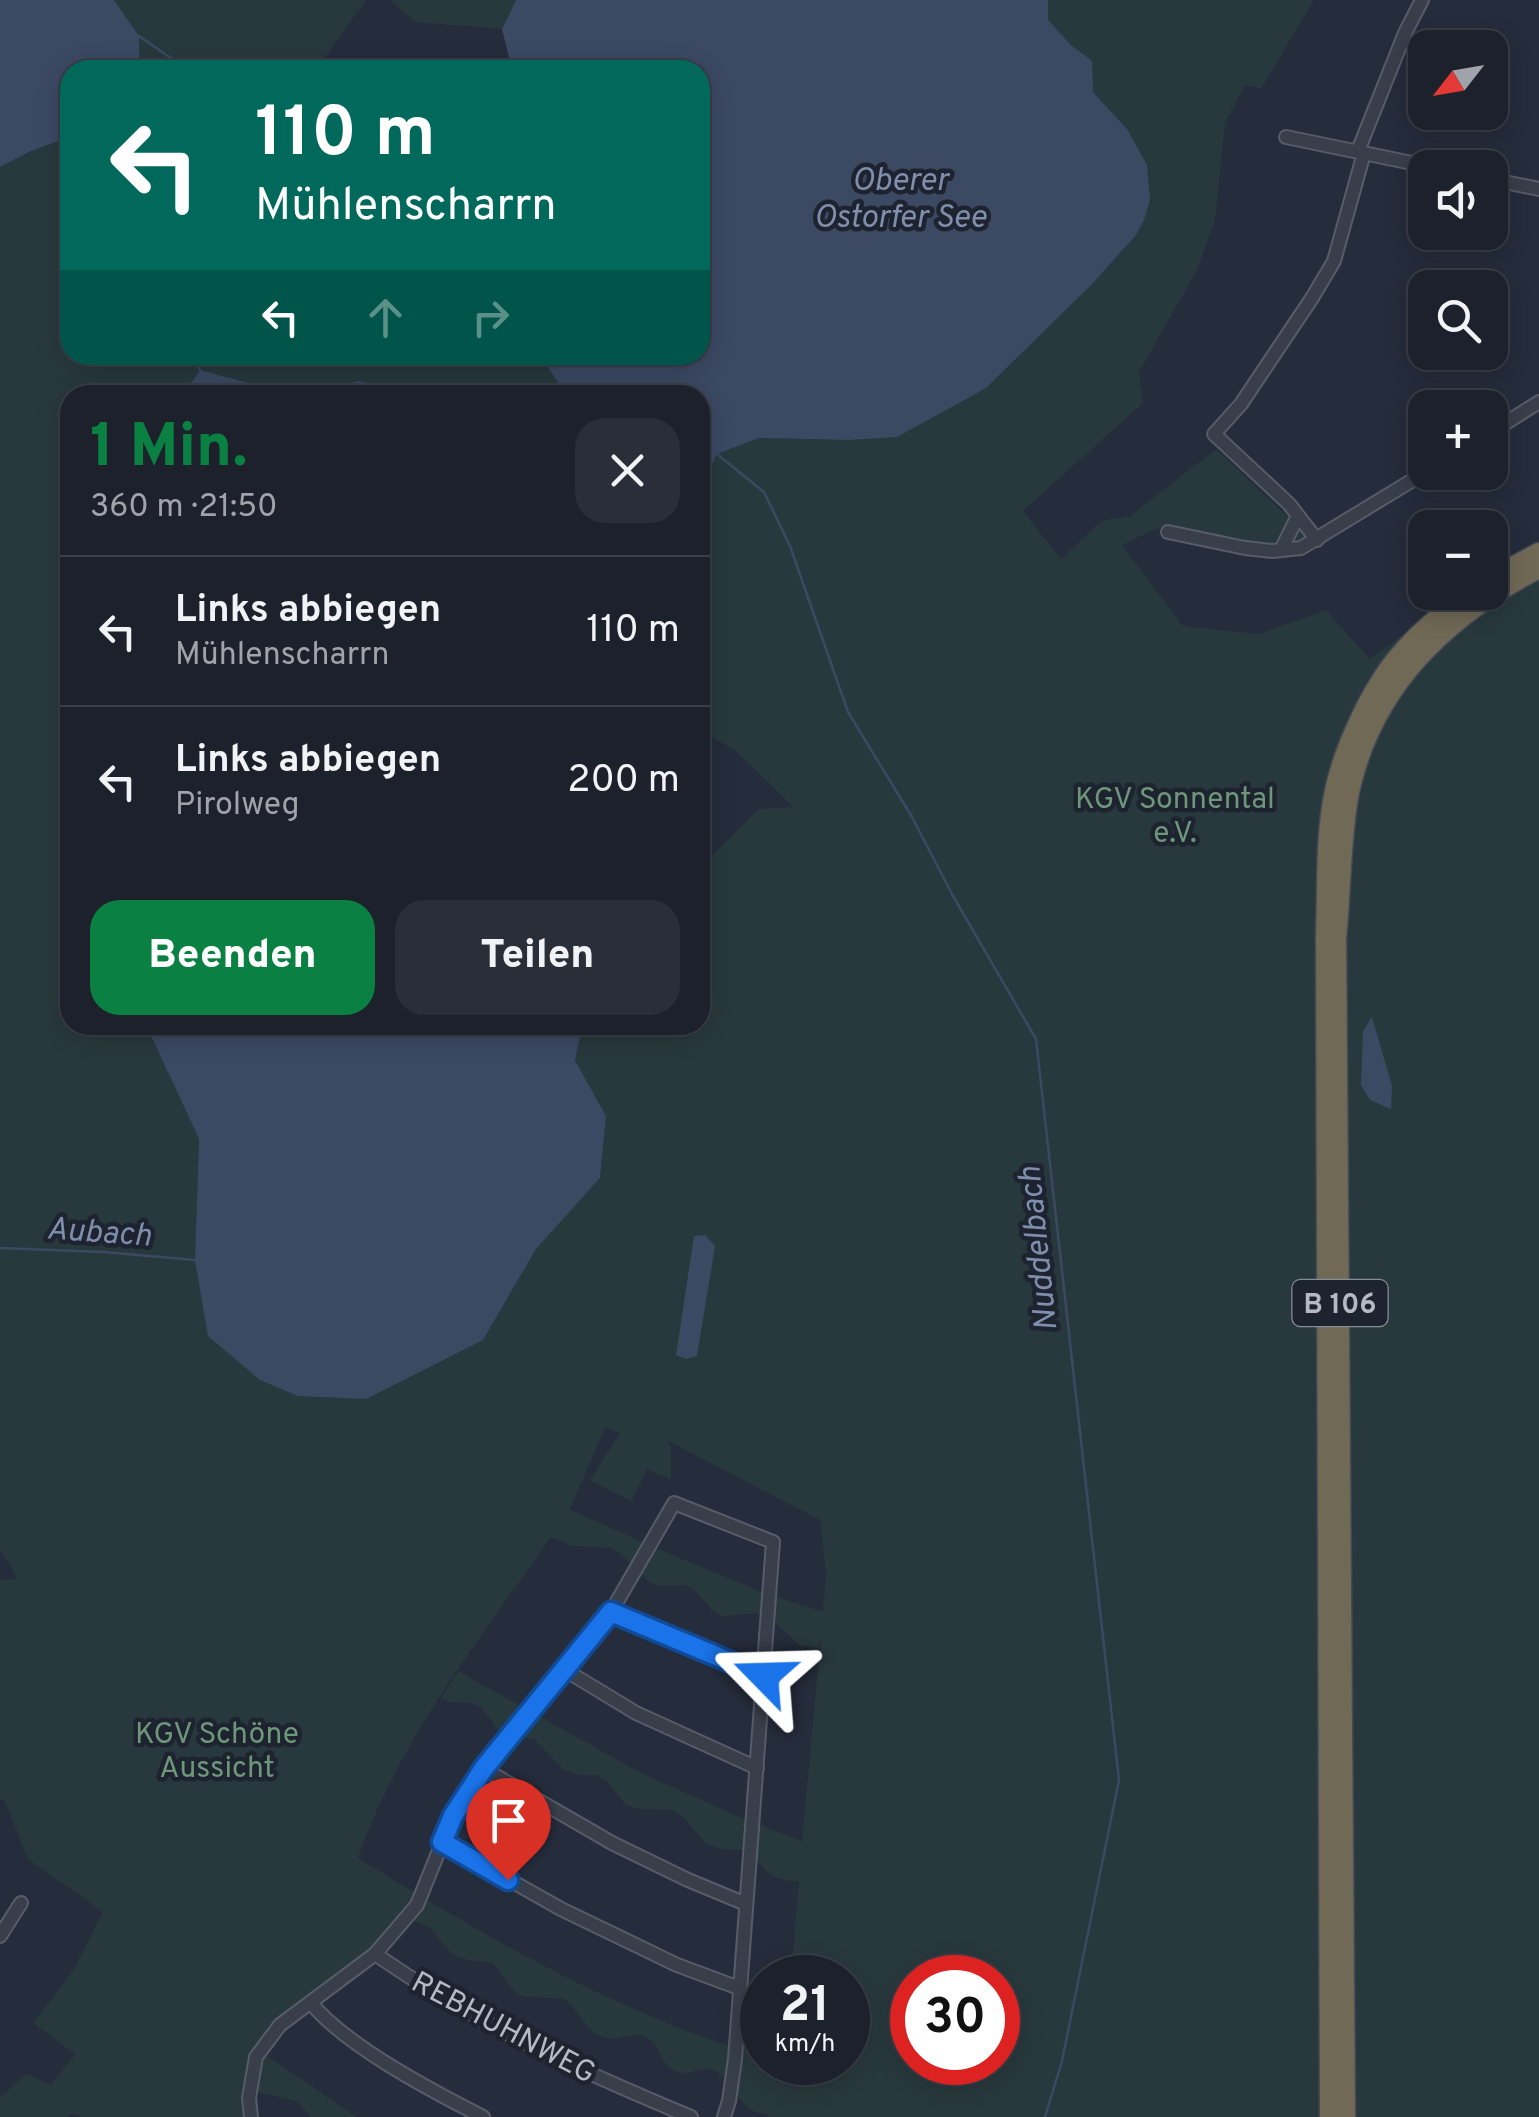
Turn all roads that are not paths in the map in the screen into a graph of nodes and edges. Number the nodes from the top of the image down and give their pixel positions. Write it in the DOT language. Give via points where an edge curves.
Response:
graph roads {
  1 [pos="1422,0"];
  2 [pos="1286,136"];
  3 [pos="1361,152"];
  4 [pos="1408,162"];
  5 [pos="1508,182"];
  6 [pos="1539,189"];
  7 [pos="1539,402"];
  8 [pos="1508,422"];
  9 [pos="1408,483"];
  10 [pos="1298,516"];
  11 [pos="1168,532"];
  12 [pos="1317,540"];
  13 [pos="1281,550"];
  14 [pos="1539,552"];
  15 [pos="1508,568"];
  16 [pos="1539,570"];
  17 [pos="1446,610"];
  18 [pos="611,1612"];
  19 [pos="565,1670"];
  20 [pos="764,1676"];
  21 [pos="484,1768"];
  22 [pos="757,1768"];
  23 [pos="442,1842"];
  24 [pos="21,1904"];
  25 [pos="746,1904"];
  26 [pos="0,1936"];
  27 [pos="376,1954"];
  28 [pos="739,1988"];
  29 [pos="311,2003"];
  30 [pos="251,2117"];
  31 [pos="482,2117"];
  32 [pos="690,2117"];
  33 [pos="724,2117"];
  34 [pos="1328,2117"];
  35 [pos="1346,2117"];
  1 -- 3 [label="street"];
  2 -- 3 [label="street"];
  3 -- 4 [label="street"];
  3 -- 10 [label="street" via="1334,261 1241,404 1214,434"];
  5 -- 6 [label="street"];
  7 -- 8 [label="street"];
  9 -- 12 [label="street"];
  10 -- 12 [label="street"];
  10 -- 13 [label="street"];
  11 -- 13 [label="street"];
  12 -- 13 [label="street"];
  14 -- 15 [label="highway"];
  16 -- 35 [label="highway, B 106" via="1456,621 1402,678 1362,754 1345,827 1338,958"];
  17 -- 34 [label="highway, B 106" via="1400,654 1368,702 1334,790 1329,827"];
  18 -- 19 [label="street"];
  18 -- 20 [label="street"];
  18 -- 20 [label="street" via="674,1504 773,1542"];
  19 -- 21 [label="street"];
  19 -- 22 [label="street" via="636,1713"];
  20 -- 22 [label="street"];
  21 -- 23 [label="street"];
  21 -- 25 [label="street" via="612,1843"];
  22 -- 25 [label="street"];
  23 -- 27 [label="street" via="417,1904"];
  23 -- 28 [label="street" via="561,1909"];
  24 -- 26 [label="street"];
  25 -- 28 [label="street"];
  27 -- 29 [label="street"];
  27 -- 32 [label="street, REBHUHNWEG" via="549,2056"];
  28 -- 33 [label="street"];
  29 -- 30 [label="street" via="280,2025 256,2058"];
  29 -- 31 [label="street" via="367,2050"];
}
